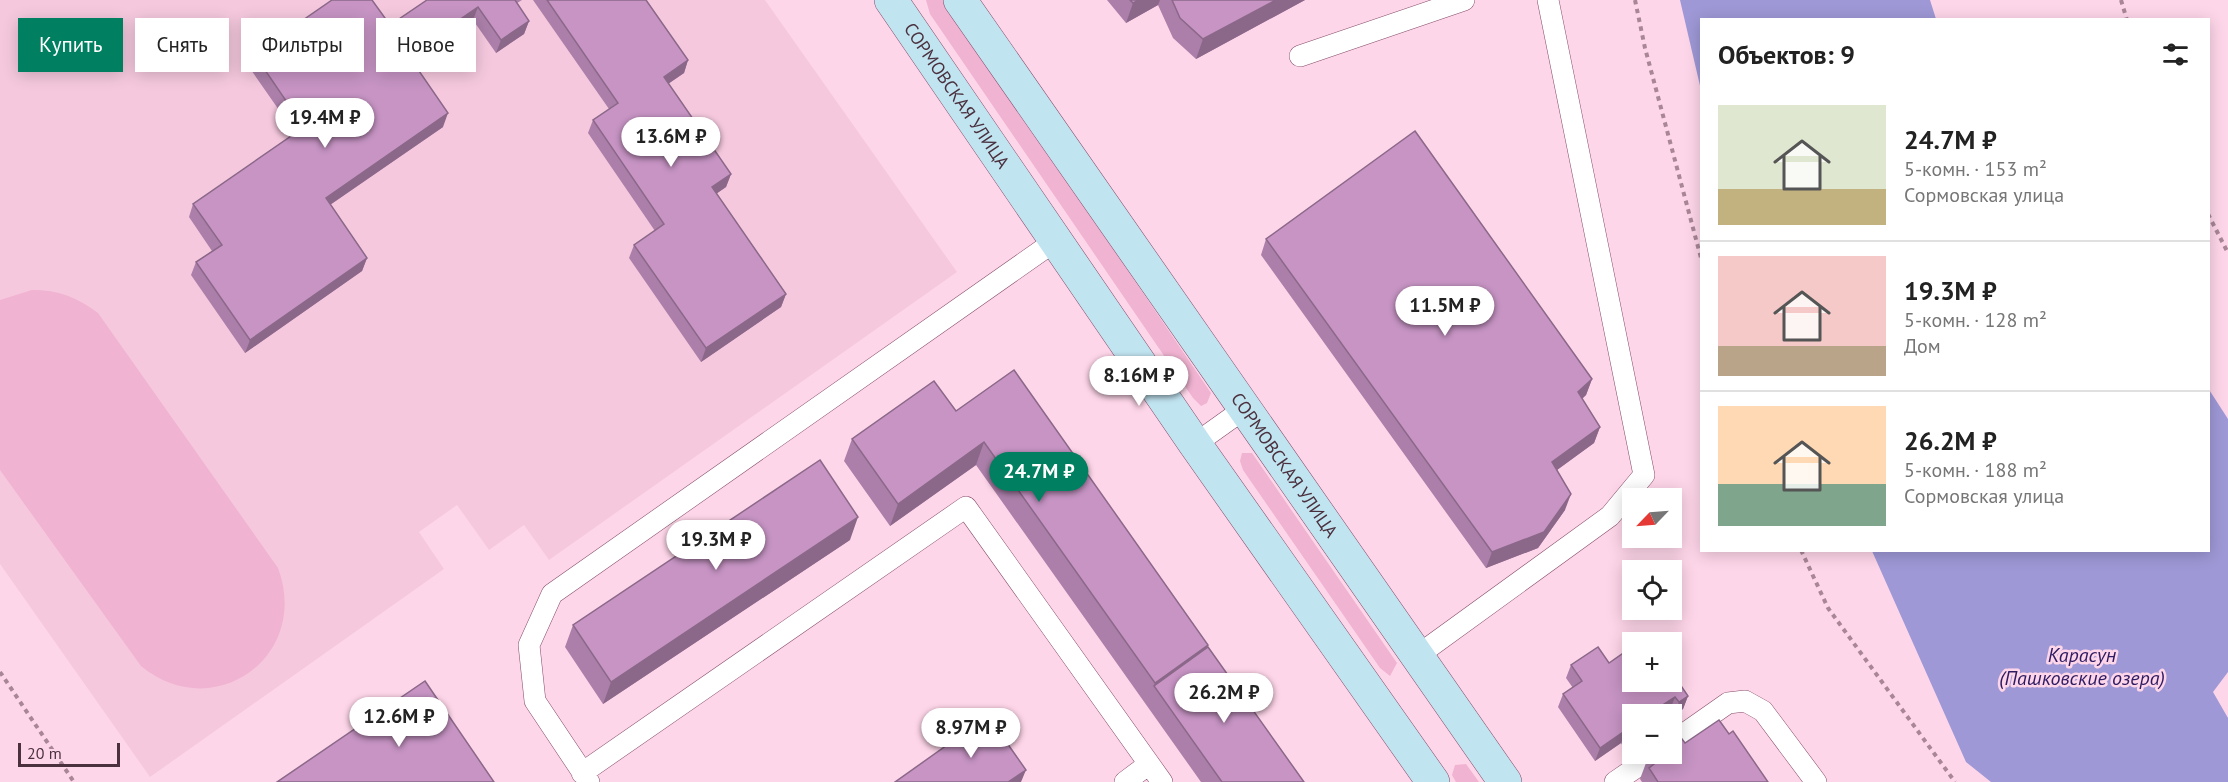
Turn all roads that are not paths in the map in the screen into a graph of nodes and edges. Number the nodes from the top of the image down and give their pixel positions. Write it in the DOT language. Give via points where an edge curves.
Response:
graph roads {
  1 [pos="891,0"];
  2 [pos="960,0"];
  3 [pos="1464,0"];
  4 [pos="1548,0"];
  5 [pos="1300,56"];
  6 [pos="1056,242"];
  7 [pos="1244,409"];
  8 [pos="1195,444"];
  9 [pos="1417,656"];
  10 [pos="1682,735"];
  11 [pos="1149,764"];
  12 [pos="1641,764"];
  13 [pos="585,778"];
  14 [pos="1125,782"];
  15 [pos="1162,782"];
  16 [pos="1432,782"];
  17 [pos="1504,782"];
  18 [pos="1616,782"];
  19 [pos="1816,782"];
  1 -- 6 [label="main road, СОРМОВСКАЯ УЛИЦА"];
  2 -- 7 [label="main road, СОРМОВСКАЯ УЛИЦА"];
  3 -- 5 [label="lane"];
  4 -- 9 [label="lane" via="1644,475 1610,516"];
  6 -- 8 [label="main road, СОРМОВСКАЯ УЛИЦА"];
  6 -- 13 [label="lane" via="552,594 529,645 535,701"];
  7 -- 8 [label="lane"];
  7 -- 9 [label="main road, СОРМОВСКАЯ УЛИЦА"];
  8 -- 16 [label="main road, СОРМОВСКАЯ УЛИЦА"];
  9 -- 17 [label="main road, СОРМОВСКАЯ УЛИЦА"];
  10 -- 19 [label="lane" via="1728,703 1745,701 1763,711"];
  11 -- 13 [label="lane" via="966,507"];
  11 -- 14 [label="lane"];
  11 -- 15 [label="lane"];
  12 -- 18 [label="lane"];
}
